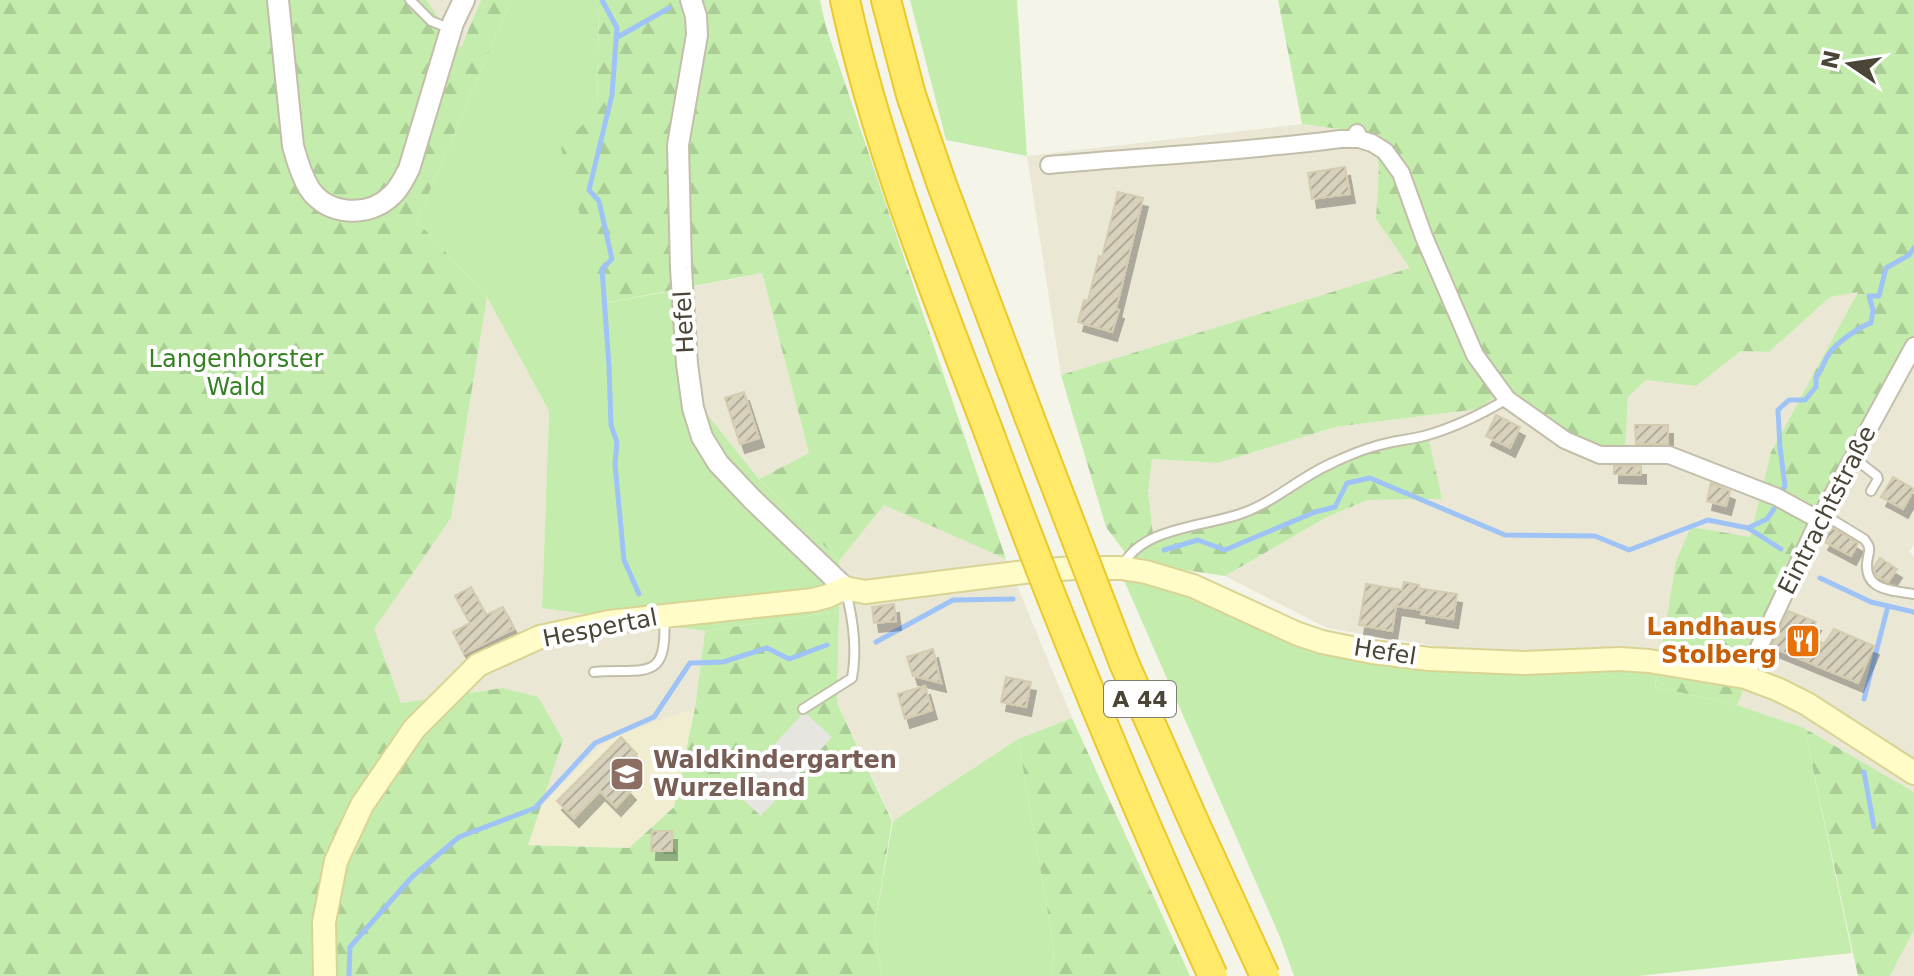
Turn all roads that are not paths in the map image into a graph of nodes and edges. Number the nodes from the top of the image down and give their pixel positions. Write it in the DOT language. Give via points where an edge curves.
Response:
graph roads {
  1 [pos="278,0"];
  2 [pos="410,0"];
  3 [pos="464,0"];
  4 [pos="691,0"];
  5 [pos="845,0"];
  6 [pos="886,0"];
  7 [pos="451,29"];
  8 [pos="1049,165"];
  9 [pos="1914,346"];
  10 [pos="1507,399"];
  11 [pos="1853,457"];
  12 [pos="1871,491"];
  13 [pos="1820,516"];
  14 [pos="1121,568"];
  15 [pos="845,588"];
  16 [pos="1914,594"];
  17 [pos="664,615"];
  18 [pos="594,672"];
  19 [pos="1745,677"];
  20 [pos="803,709"];
  21 [pos="1914,773"];
  22 [pos="325,976"];
  23 [pos="1213,976"];
  24 [pos="1265,976"];
  1 -- 7 [label="street" via="299,165 309,189 346,211 383,203 400,186 416,150"];
  2 -- 7 [label="lane" via="431,21"];
  3 -- 7 [label="street"];
  4 -- 15 [label="street, Hefel" via="697,35 678,160 693,408 718,463"];
  5 -- 23 [label="highway, A 44, bridge" via="902,198 1035,558"];
  6 -- 24 [label="highway, A 44, bridge" via="942,185 1124,663"];
  8 -- 10 [label="street" via="1358,136 1372,143 1401,173 1475,355"];
  9 -- 11 [label="street, Eintrachtstraße"];
  10 -- 13 [label="street" via="1565,440 1600,455 1669,455"];
  10 -- 14 [label="lane" via="1471,420 1329,464 1240,514 1147,541"];
  11 -- 12 [label="lane" via="1877,476"];
  11 -- 13 [label="street, Eintrachtstraße"];
  13 -- 16 [label="lane" via="1868,544 1869,580 1890,591"];
  13 -- 19 [label="street, Eintrachtstraße"];
  14 -- 15 [label="main road, Hefel" via="1024,572 865,592"];
  14 -- 19 [label="main road, Hefel" via="1193,586 1298,634 1372,652 1524,663 1649,661"];
  15 -- 17 [label="main road, Hespertal" via="813,600"];
  15 -- 20 [label="lane" via="855,662 852,678"];
  17 -- 18 [label="lane" via="666,638 655,666"];
  17 -- 22 [label="main road, Hespertal" via="540,637 491,659 478,665 414,729 362,805 336,861 324,922"];
  19 -- 21 [label="main road, Hefel" via="1807,704"];
}
